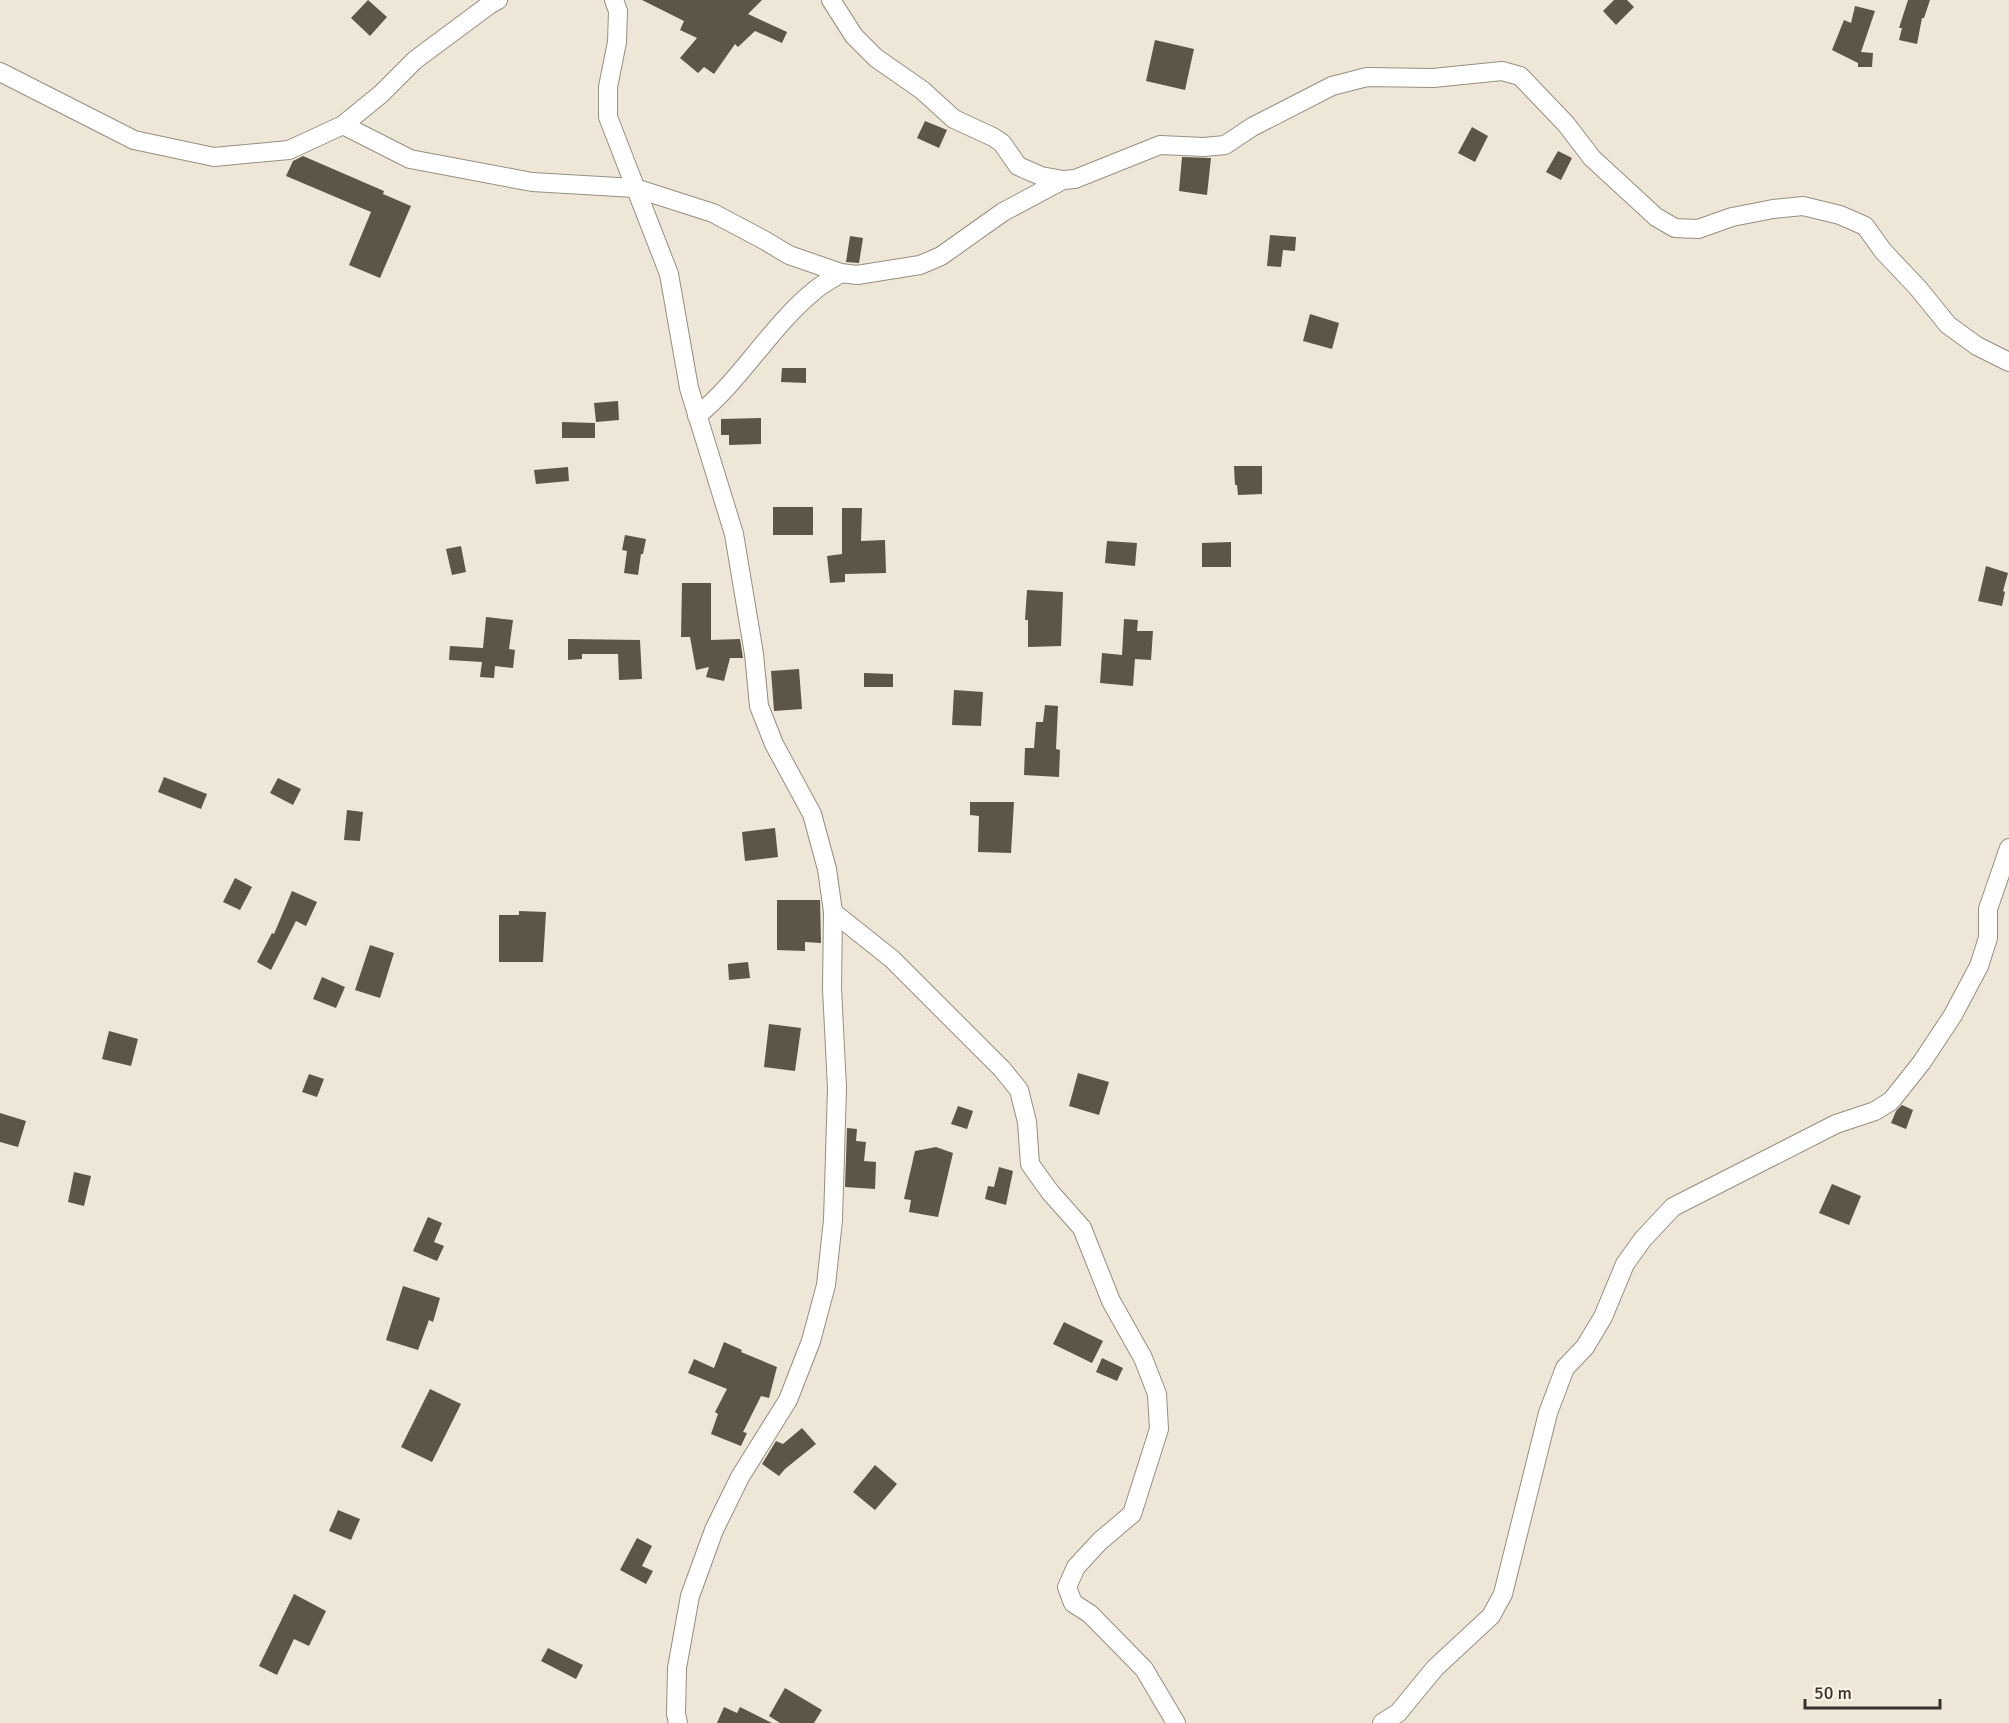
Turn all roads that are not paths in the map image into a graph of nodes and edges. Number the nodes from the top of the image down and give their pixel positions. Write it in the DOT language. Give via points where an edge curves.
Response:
graph roads {
  1 [pos="498,0"];
  2 [pos="614,0"];
  3 [pos="831,0"];
  4 [pos="0,72"];
  5 [pos="343,125"];
  6 [pos="1063,180"];
  7 [pos="635,188"];
  8 [pos="841,273"];
  9 [pos="2009,362"];
  10 [pos="697,416"];
  11 [pos="2009,848"];
  12 [pos="832,912"];
  13 [pos="678,1723"];
  14 [pos="1176,1723"];
  15 [pos="1382,1723"];
  1 -- 5 [label="street" via="415,60"];
  2 -- 7 [label="street" via="618,11 617,42 608,87 608,117"];
  3 -- 6 [label="street" via="854,36 876,58 922,90 954,119 1002,143 1018,166"];
  4 -- 5 [label="street" via="134,140 214,157 289,150"];
  5 -- 7 [label="street" via="410,159 532,182"];
  6 -- 8 [label="street" via="1003,212 941,256 921,265 857,275"];
  6 -- 9 [label="street" via="1160,145 1226,146 1252,127 1332,86 1368,77 1433,78 1502,72 1520,76 1592,158 1656,217 1675,228 1698,229 1732,217 1803,206 1840,215 1865,226 1948,325"];
  7 -- 8 [label="street" via="713,213 789,255"];
  7 -- 10 [label="street" via="669,274"];
  8 -- 10 [label="street" via="814,291"];
  10 -- 12 [label="street" via="734,534 759,706 774,744 812,814"];
  11 -- 15 [label="street" via="1988,909 1988,938 1979,966 1953,1015 1892,1101 1836,1124 1673,1207 1625,1264 1603,1317 1585,1347 1565,1368 1548,1413 1503,1594 1491,1616 1436,1668 1398,1713"];
  12 -- 13 [label="street" via="837,1088 833,1220 826,1285 811,1341 788,1400 740,1477 690,1596 677,1668"];
  12 -- 14 [label="street" via="892,959 1002,1069 1018,1090 1027,1122 1030,1164 1082,1228 1111,1301 1143,1358 1157,1394 1159,1429 1144,1479 1132,1514 1076,1567 1066,1587 1073,1603 1090,1614 1144,1669"];
}
